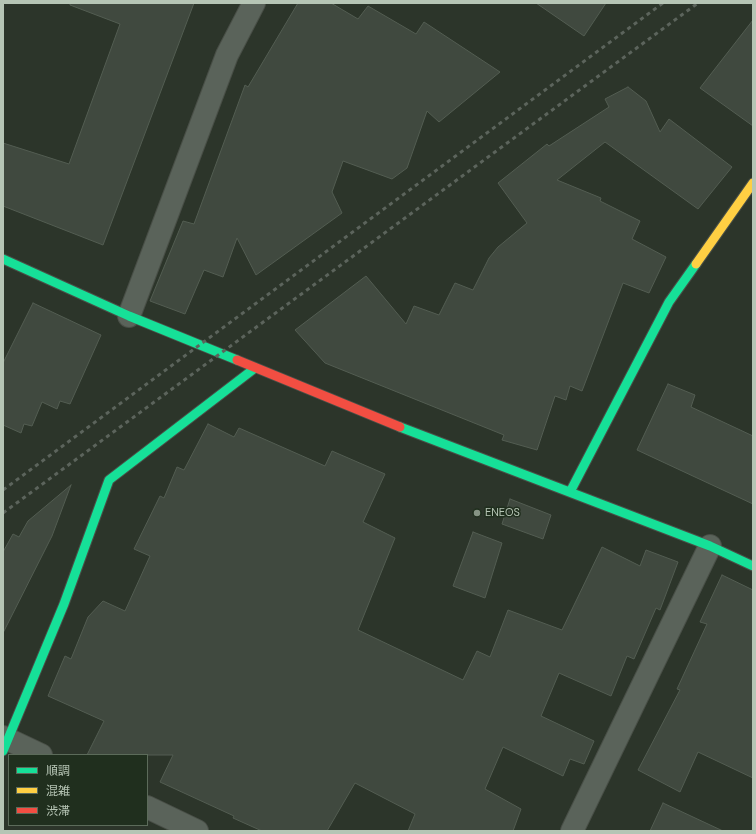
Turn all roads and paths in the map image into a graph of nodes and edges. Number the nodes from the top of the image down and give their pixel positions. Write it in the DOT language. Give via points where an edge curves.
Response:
graph roads {
  1 [pos="254,3"];
  2 [pos="753,183"];
  3 [pos="3,259"];
  4 [pos="129,316"];
  5 [pos="255,368"];
  6 [pos="570,492"];
  7 [pos="710,546"];
  8 [pos="753,566"];
  9 [pos="5,743"];
  10 [pos="37,754"];
  11 [pos="148,807"];
  12 [pos="197,831"];
  13 [pos="572,831"];
  1 -- 4 [label="street" via="227,55"];
  2 -- 6 [label="street" via="669,302"];
  3 -- 4 [label="street"];
  4 -- 5 [label="street"];
  5 -- 6 [label="street"];
  5 -- 9 [label="street" via="108,480 64,604"];
  6 -- 7 [label="street"];
  7 -- 8 [label="street"];
  7 -- 13 [label="street"];
  9 -- 10 [label="street"];
  11 -- 12 [label="street"];
}
